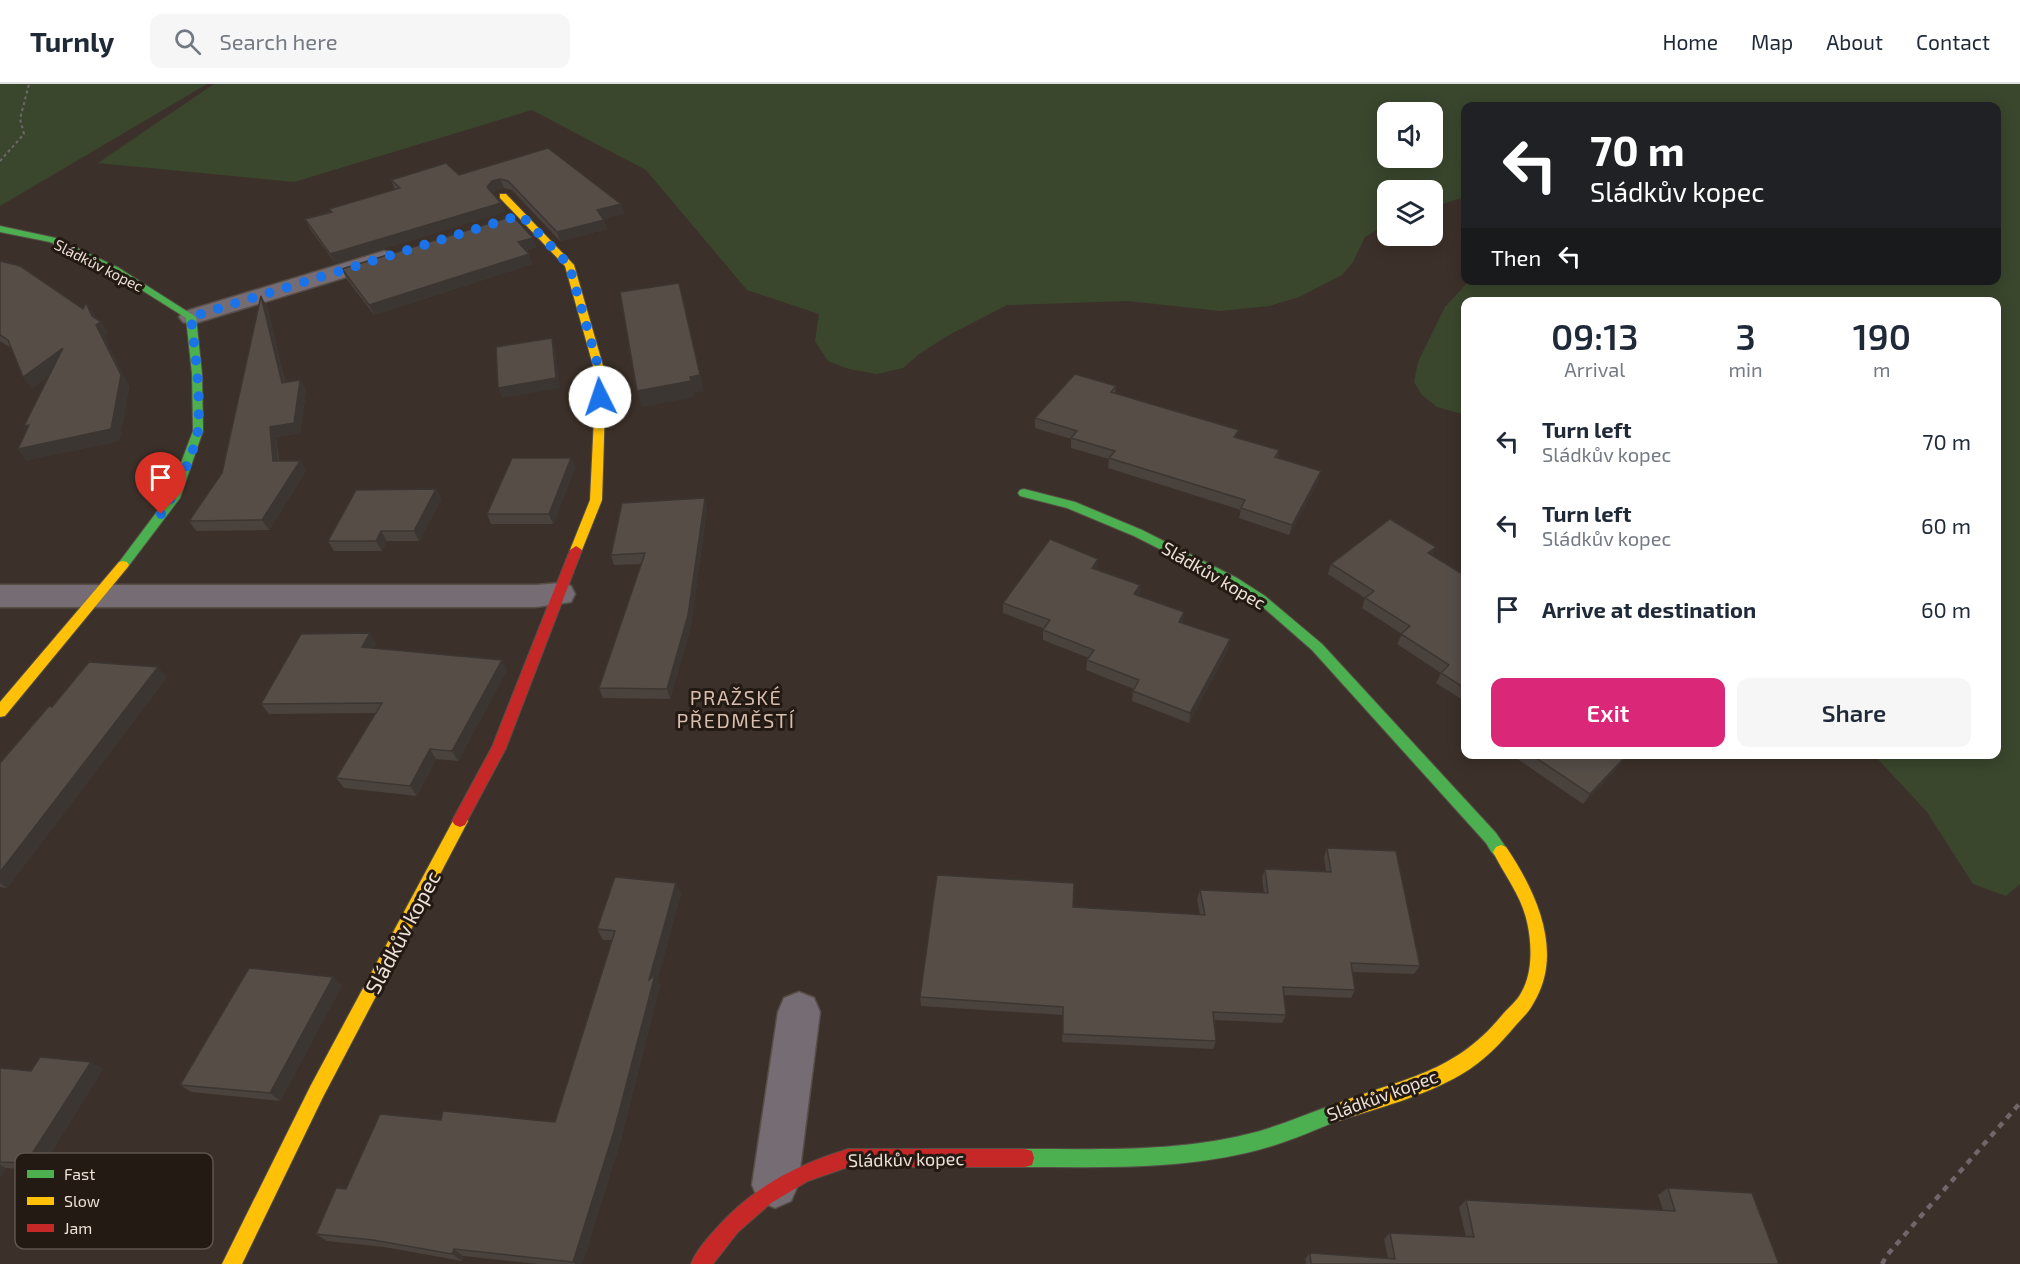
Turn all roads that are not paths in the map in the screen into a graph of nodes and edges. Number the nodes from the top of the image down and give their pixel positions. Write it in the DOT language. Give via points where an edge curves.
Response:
graph roads {
  1 [pos="503,196"];
  2 [pos="521,215"];
  3 [pos="499,222"];
  4 [pos="0,229"];
  5 [pos="400,253"];
  6 [pos="191,317"];
  7 [pos="1024,493"];
  8 [pos="100,594"];
  9 [pos="560,594"];
  10 [pos="0,596"];
  11 [pos="0,712"];
  12 [pos="799,1012"];
  13 [pos="776,1185"];
  14 [pos="232,1264"];
  15 [pos="701,1264"];
  1 -- 2 [label="street, Sládkův kopec"];
  2 -- 3 [label="street"];
  2 -- 9 [label="street, Sládkův kopec" via="569,265 601,376 596,500"];
  4 -- 6 [label="street, Sládkův kopec" via="53,240 116,270"];
  5 -- 6 [label="street"];
  6 -- 8 [label="street" via="198,431 174,498"];
  7 -- 13 [label="street, Sládkův kopec" via="1071,505 1178,552 1261,599 1317,647 1491,838 1512,867 1530,904 1539,936 1538,969 1528,996 1502,1030 1471,1058 1411,1088 1237,1146 1143,1158 848,1158"];
  8 -- 9 [label="street"];
  8 -- 10 [label="street"];
  8 -- 11 [label="street"];
  9 -- 14 [label="street, Sládkův kopec" via="499,748 317,1091"];
  12 -- 13 [label="street"];
  13 -- 15 [label="street, Sládkův kopec" via="716,1239"];
}
